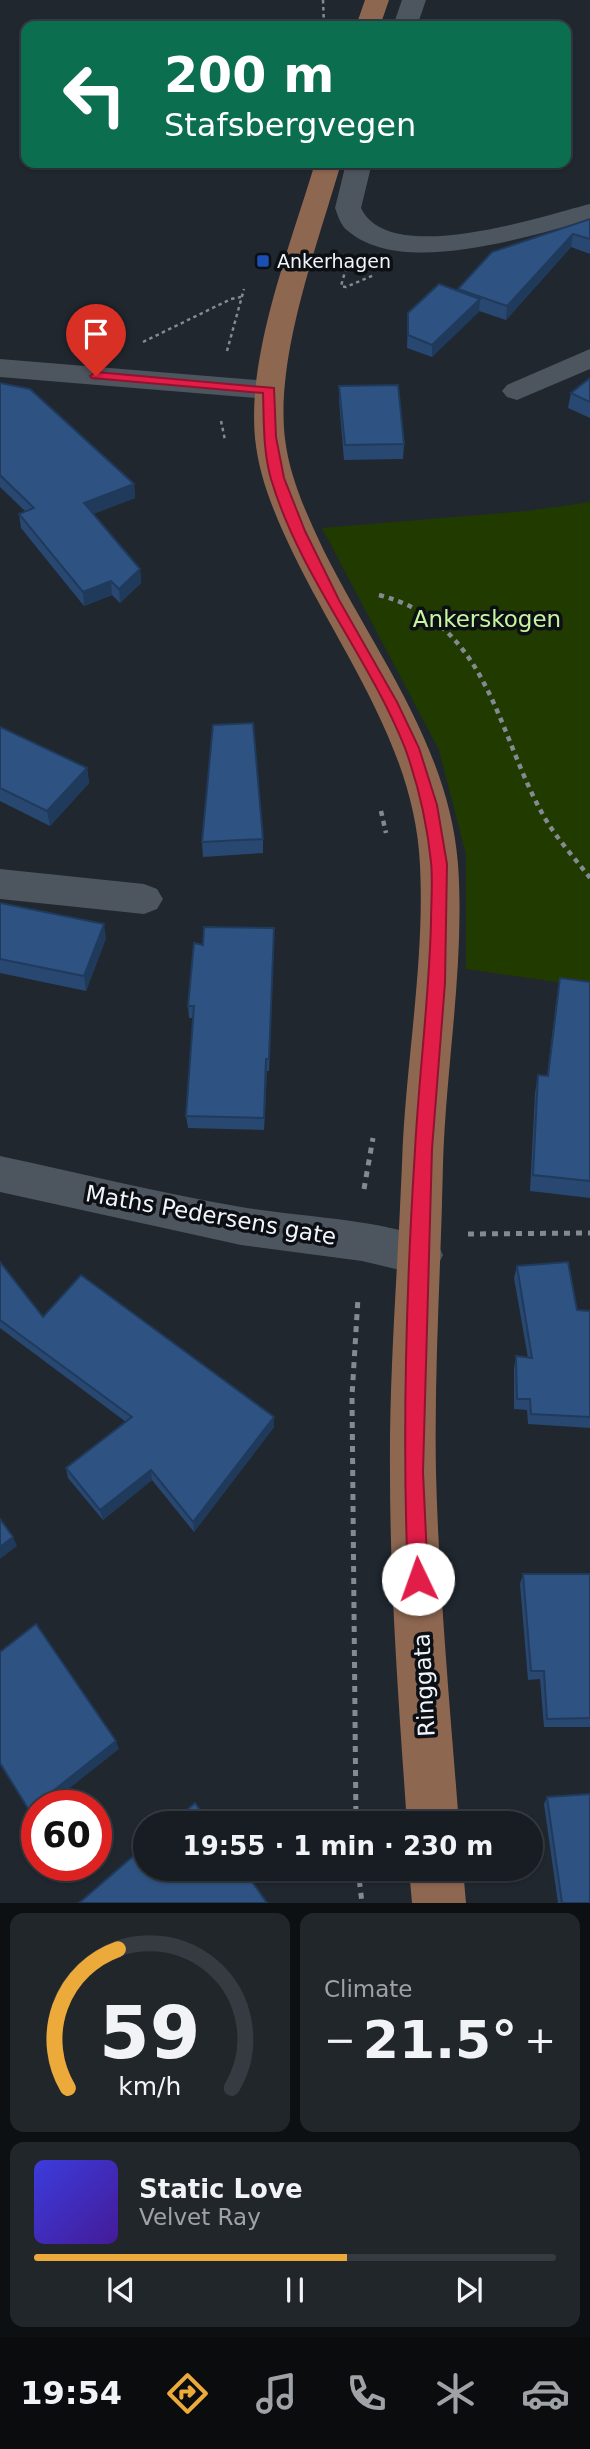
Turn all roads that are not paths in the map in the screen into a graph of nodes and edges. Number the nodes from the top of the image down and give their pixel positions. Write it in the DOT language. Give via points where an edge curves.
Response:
graph roads {
  1 [pos="377,0"];
  2 [pos="414,0"];
  3 [pos="370,21"];
  4 [pos="407,21"];
  5 [pos="327,168"];
  6 [pos="358,168"];
  7 [pos="590,212"];
  8 [pos="590,358"];
  9 [pos="0,368"];
  10 [pos="269,390"];
  11 [pos="517,391"];
  12 [pos="0,884"];
  13 [pos="144,899"];
  14 [pos="0,1174"];
  15 [pos="421,1255"];
  16 [pos="432,1811"];
  17 [pos="437,1881"];
  18 [pos="439,1903"];
  1 -- 3 [label="main road"];
  2 -- 4 [label="street"];
  5 -- 10 [label="main road, Ringgata" via="297,267"];
  6 -- 7 [label="street" via="348,208 357,225 399,244 470,240"];
  8 -- 11 [label="street"];
  9 -- 10 [label="street"];
  10 -- 15 [label="main road, Ringgata" via="277,478 332,600 412,748 432,817 439,864 438,970 423,1149"];
  12 -- 13 [label="street"];
  14 -- 15 [label="street, Maths Pedersens gate" via="241,1226"];
  15 -- 16 [label="main road, Ringgata" via="413,1472"];
  17 -- 18 [label="main road"];
}
